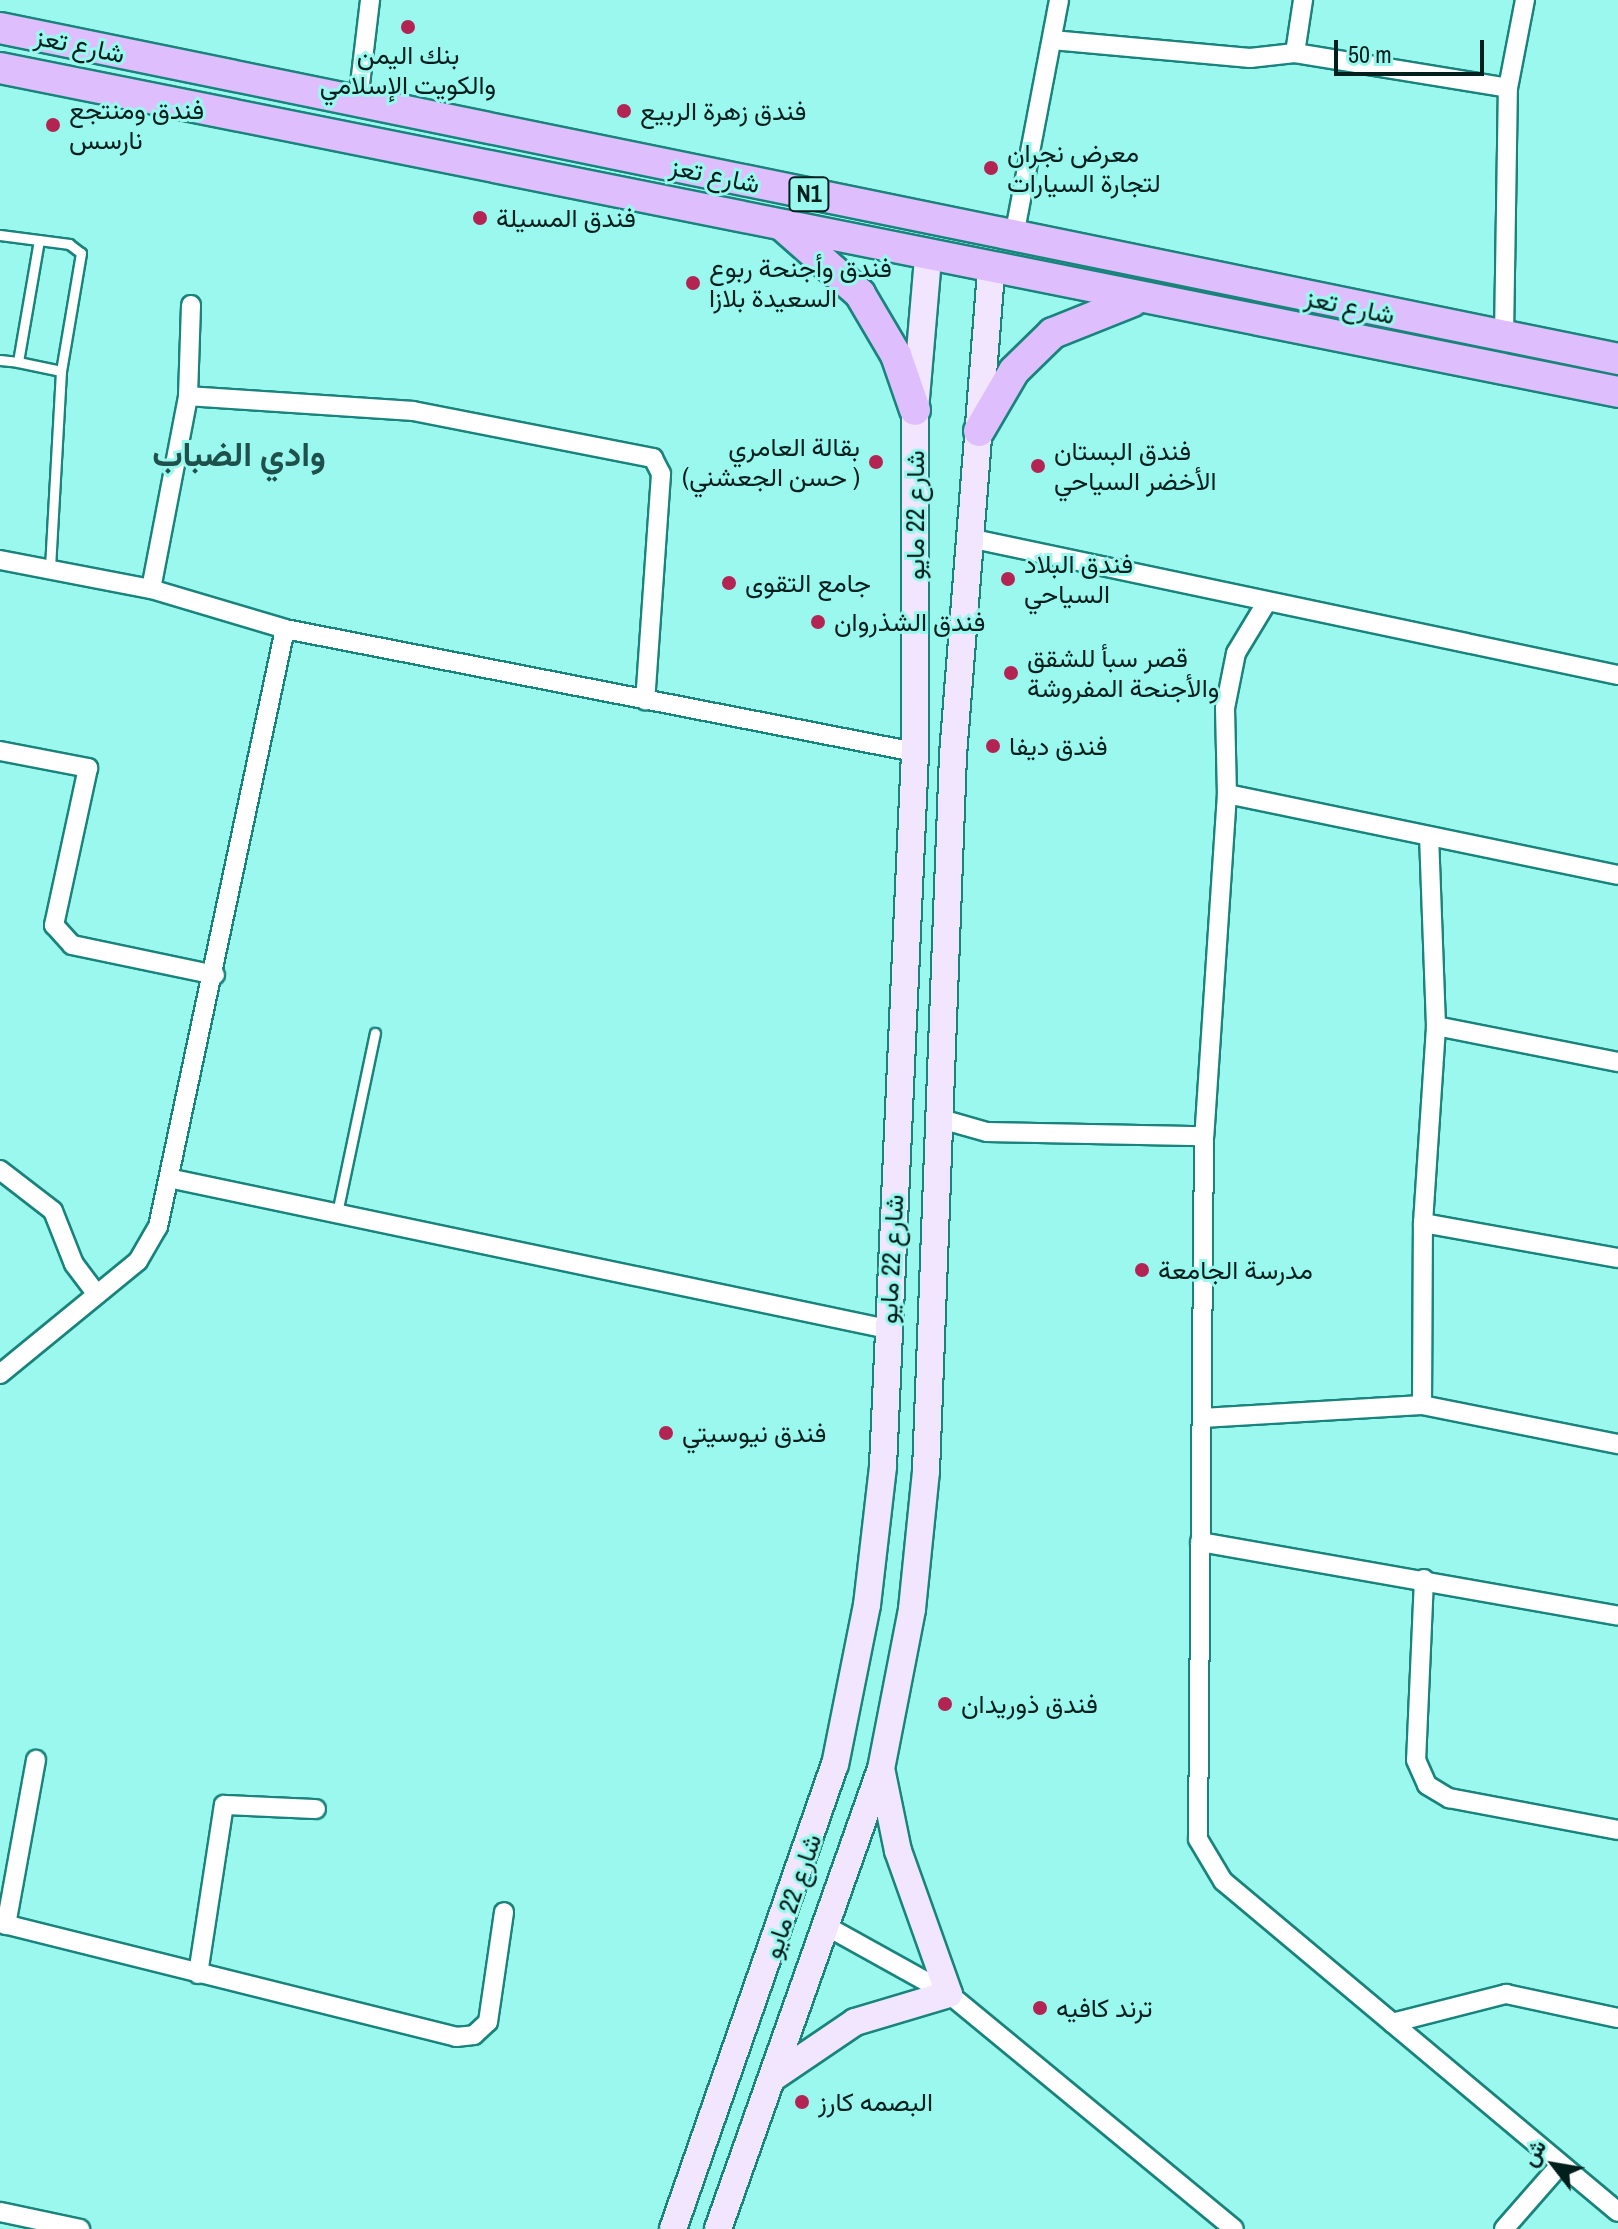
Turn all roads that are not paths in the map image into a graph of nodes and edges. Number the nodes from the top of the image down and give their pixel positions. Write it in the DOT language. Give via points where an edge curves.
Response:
graph roads {
  1 [pos="370,0"];
  2 [pos="1059,0"];
  3 [pos="1303,0"];
  4 [pos="1525,0"];
  5 [pos="0,28"];
  6 [pos="1052,40"];
  7 [pos="1295,53"];
  8 [pos="0,68"];
  9 [pos="1508,88"];
  10 [pos="308,93"];
  11 [pos="358,101"];
  12 [pos="301,132"];
  13 [pos="772,217"];
  14 [pos="0,235"];
  15 [pos="1014,236"];
  16 [pos="39,240"];
  17 [pos="928,258"];
  18 [pos="991,269"];
  19 [pos="1135,300"];
  20 [pos="191,305"];
  21 [pos="1504,337"];
  22 [pos="1618,359"];
  23 [pos="0,360"];
  24 [pos="18,362"];
  25 [pos="61,371"];
  26 [pos="1618,392"];
  27 [pos="188,396"];
  28 [pos="915,410"];
  29 [pos="979,431"];
  30 [pos="969,538"];
  31 [pos="0,560"];
  32 [pos="50,569"];
  33 [pos="151,589"];
  34 [pos="1265,605"];
  35 [pos="285,629"];
  36 [pos="1618,675"];
  37 [pos="645,700"];
  38 [pos="0,751"];
  39 [pos="915,752"];
  40 [pos="953,755"];
  41 [pos="1227,794"];
  42 [pos="1429,837"];
  43 [pos="1618,875"];
  44 [pos="215,975"];
  45 [pos="1436,1026"];
  46 [pos="375,1033"];
  47 [pos="1618,1062"];
  48 [pos="897,1118"];
  49 [pos="941,1119"];
  50 [pos="1204,1136"];
  51 [pos="0,1170"];
  52 [pos="173,1179"];
  53 [pos="337,1213"];
  54 [pos="1423,1223"];
  55 [pos="1618,1258"];
  56 [pos="97,1294"];
  57 [pos="887,1329"];
  58 [pos="0,1374"];
  59 [pos="1422,1405"];
  60 [pos="1202,1418"];
  61 [pos="1618,1444"];
  62 [pos="1200,1542"];
  63 [pos="1424,1579"];
  64 [pos="1618,1616"];
  65 [pos="36,1760"];
  66 [pos="881,1769"];
  67 [pos="316,1809"];
  68 [pos="1618,1830"];
  69 [pos="504,1912"];
  70 [pos="789,1912"];
  71 [pos="3,1924"];
  72 [pos="828,1927"];
  73 [pos="198,1974"];
  74 [pos="949,1994"];
  75 [pos="1618,2018"];
  76 [pos="1392,2023"];
  77 [pos="774,2077"];
  78 [pos="1560,2165"];
  79 [pos="0,2212"];
  80 [pos="1618,2212"];
  81 [pos="80,2229"];
  82 [pos="673,2229"];
  83 [pos="718,2229"];
  84 [pos="1234,2229"];
  85 [pos="1504,2229"];
  1 -- 11 [label="street"];
  2 -- 6 [label="street"];
  3 -- 7 [label="street"];
  4 -- 9 [label="street"];
  5 -- 10 [label="highway, شارع تعز / N1"];
  6 -- 7 [label="street" via="1250,58"];
  6 -- 15 [label="street"];
  7 -- 9 [label="street"];
  8 -- 12 [label="highway, شارع تعز / N1"];
  9 -- 21 [label="street"];
  10 -- 11 [label="highway, شارع تعز / N1"];
  10 -- 12 [label="highway"];
  11 -- 15 [label="highway, شارع تعز / N1"];
  12 -- 13 [label="highway, شارع تعز / N1"];
  13 -- 17 [label="highway, شارع تعز / N1"];
  13 -- 28 [label="highway" via="860,294 896,355"];
  14 -- 16 [label="lane"];
  15 -- 21 [label="highway, شارع تعز / N1"];
  16 -- 24 [label="lane"];
  16 -- 25 [label="lane" via="81,253"];
  17 -- 18 [label="highway, شارع تعز / N1"];
  17 -- 28 [label="main road, شارع 22 مايو"];
  18 -- 19 [label="highway, شارع تعز / N1"];
  18 -- 29 [label="main road, شارع 22 مايو"];
  19 -- 26 [label="highway, شارع تعز / N1"];
  19 -- 29 [label="highway" via="1053,333 1014,371"];
  20 -- 27 [label="street"];
  21 -- 22 [label="highway, شارع تعز / N1"];
  23 -- 24 [label="lane"];
  24 -- 25 [label="lane"];
  25 -- 32 [label="lane"];
  27 -- 33 [label="street"];
  27 -- 37 [label="street" via="413,411 653,458 661,474"];
  28 -- 39 [label="main road, شارع 22 مايو"];
  29 -- 30 [label="main road, شارع 22 مايو"];
  30 -- 34 [label="street"];
  30 -- 40 [label="main road, شارع 22 مايو"];
  31 -- 32 [label="street"];
  32 -- 33 [label="street"];
  33 -- 35 [label="street"];
  34 -- 36 [label="street"];
  34 -- 41 [label="street" via="1236,653 1225,708"];
  35 -- 37 [label="street"];
  35 -- 44 [label="street"];
  37 -- 39 [label="street"];
  38 -- 44 [label="street" via="88,768 54,925 72,945"];
  39 -- 40 [label="main road"];
  39 -- 48 [label="main road, شارع 22 مايو"];
  40 -- 49 [label="main road, شارع 22 مايو"];
  41 -- 42 [label="street"];
  41 -- 50 [label="street"];
  42 -- 43 [label="street"];
  42 -- 45 [label="street"];
  44 -- 52 [label="street"];
  45 -- 47 [label="street"];
  45 -- 54 [label="street"];
  46 -- 53 [label="lane"];
  48 -- 49 [label="main road"];
  48 -- 57 [label="main road, شارع 22 مايو"];
  49 -- 50 [label="street" via="987,1132"];
  49 -- 66 [label="main road, شارع 22 مايو" via="924,1486 912,1609"];
  50 -- 60 [label="street"];
  51 -- 56 [label="street" via="53,1211 74,1264"];
  52 -- 53 [label="street"];
  52 -- 56 [label="street" via="138,1261"];
  53 -- 57 [label="street"];
  54 -- 55 [label="street"];
  54 -- 59 [label="street"];
  56 -- 58 [label="street"];
  57 -- 70 [label="main road, شارع 22 مايو" via="883,1466 867,1605 835,1765"];
  59 -- 60 [label="street"];
  59 -- 61 [label="street"];
  60 -- 62 [label="street"];
  62 -- 63 [label="street"];
  62 -- 76 [label="street" via="1198,1839 1223,1881"];
  63 -- 64 [label="street"];
  63 -- 68 [label="street" via="1416,1760 1427,1785 1449,1798"];
  65 -- 71 [label="street"];
  66 -- 72 [label="main road, شارع 22 مايو"];
  66 -- 74 [label="main road" via="898,1851"];
  67 -- 73 [label="street" via="224,1805"];
  69 -- 73 [label="street" via="488,2022 474,2035"];
  70 -- 72 [label="main road"];
  70 -- 82 [label="main road, شارع 22 مايو"];
  71 -- 73 [label="street"];
  72 -- 74 [label="street"];
  72 -- 77 [label="main road, شارع 22 مايو"];
  74 -- 77 [label="main road" via="855,2022"];
  74 -- 84 [label="street"];
  75 -- 76 [label="street" via="1506,1994"];
  76 -- 78 [label="street"];
  77 -- 83 [label="main road, شارع 22 مايو"];
  78 -- 80 [label="street"];
  78 -- 85 [label="street"];
  79 -- 81 [label="street"];
}
